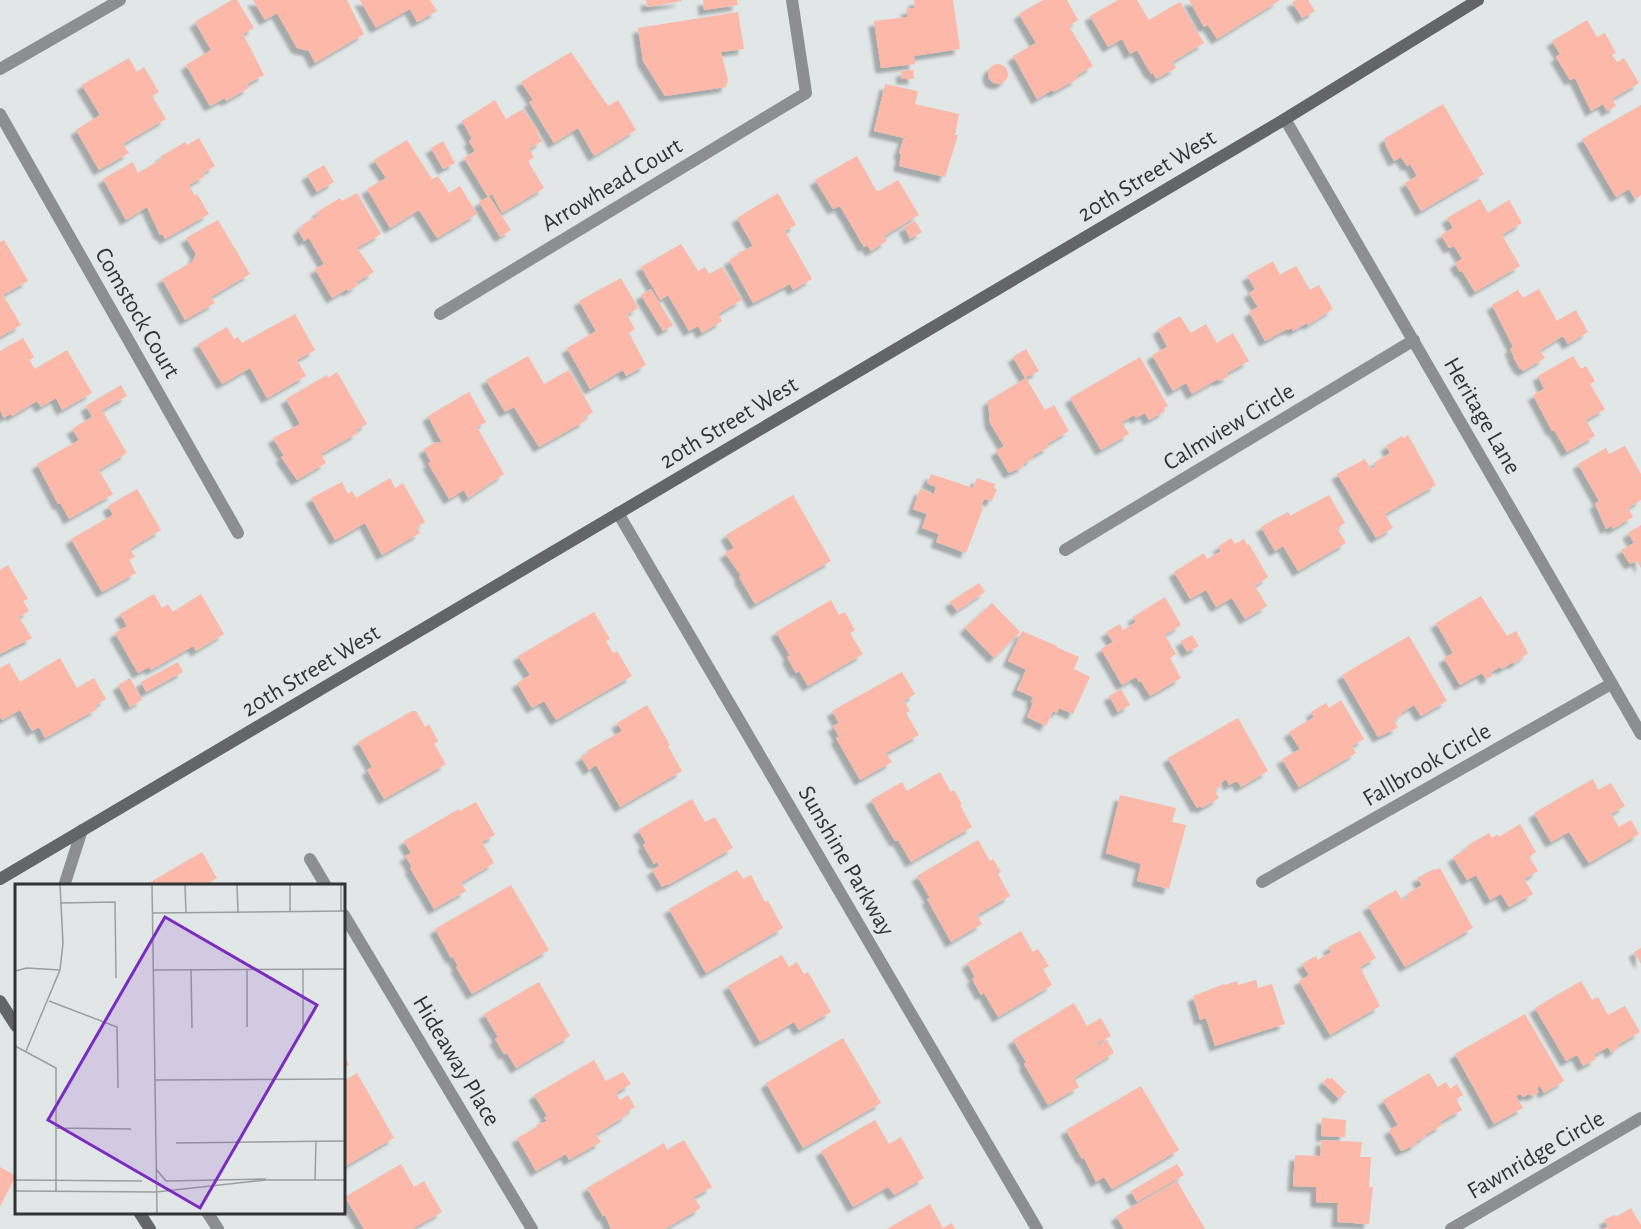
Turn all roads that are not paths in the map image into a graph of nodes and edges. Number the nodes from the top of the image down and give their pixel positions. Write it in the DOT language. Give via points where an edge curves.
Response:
graph roads {
  1 [pos="120,0"];
  2 [pos="792,0"];
  3 [pos="1478,0"];
  4 [pos="0,69"];
  5 [pos="0,114"];
  6 [pos="1285,119"];
  7 [pos="440,314"];
  8 [pos="1414,340"];
  9 [pos="618,513"];
  10 [pos="238,533"];
  11 [pos="1065,550"];
  12 [pos="1611,684"];
  13 [pos="1641,734"];
  14 [pos="82,830"];
  15 [pos="310,859"];
  16 [pos="0,879"];
  17 [pos="1262,882"];
  18 [pos="64,884"];
  19 [pos="325,884"];
  20 [pos="345,917"];
  21 [pos="0,1001"];
  22 [pos="15,1024"];
  23 [pos="1641,1118"];
  24 [pos="140,1214"];
  25 [pos="208,1214"];
  26 [pos="150,1229"];
  27 [pos="218,1229"];
  28 [pos="532,1229"];
  29 [pos="1037,1229"];
  30 [pos="1451,1229"];
  1 -- 4 [label="street"];
  2 -- 7 [label="street, Arrowhead Court" via="806,93"];
  3 -- 6 [label="street, 20th Street West"];
  5 -- 10 [label="street, Comstock Court"];
  6 -- 8 [label="street, Heritage Lane"];
  6 -- 9 [label="street, 20th Street West"];
  8 -- 11 [label="street, Calmview Circle"];
  8 -- 12 [label="street, Heritage Lane"];
  9 -- 14 [label="street, 20th Street West"];
  9 -- 29 [label="street, Sunshine Parkway"];
  12 -- 13 [label="street, Heritage Lane"];
  12 -- 17 [label="street, Fallbrook Circle"];
  14 -- 16 [label="street, 20th Street West"];
  14 -- 18 [label="street"];
  15 -- 19 [label="street"];
  20 -- 28 [label="street, Hideaway Place"];
  21 -- 22 [label="street"];
  23 -- 30 [label="street, Fawnridge Circle"];
  24 -- 26 [label="street"];
  25 -- 27 [label="street"];
}
